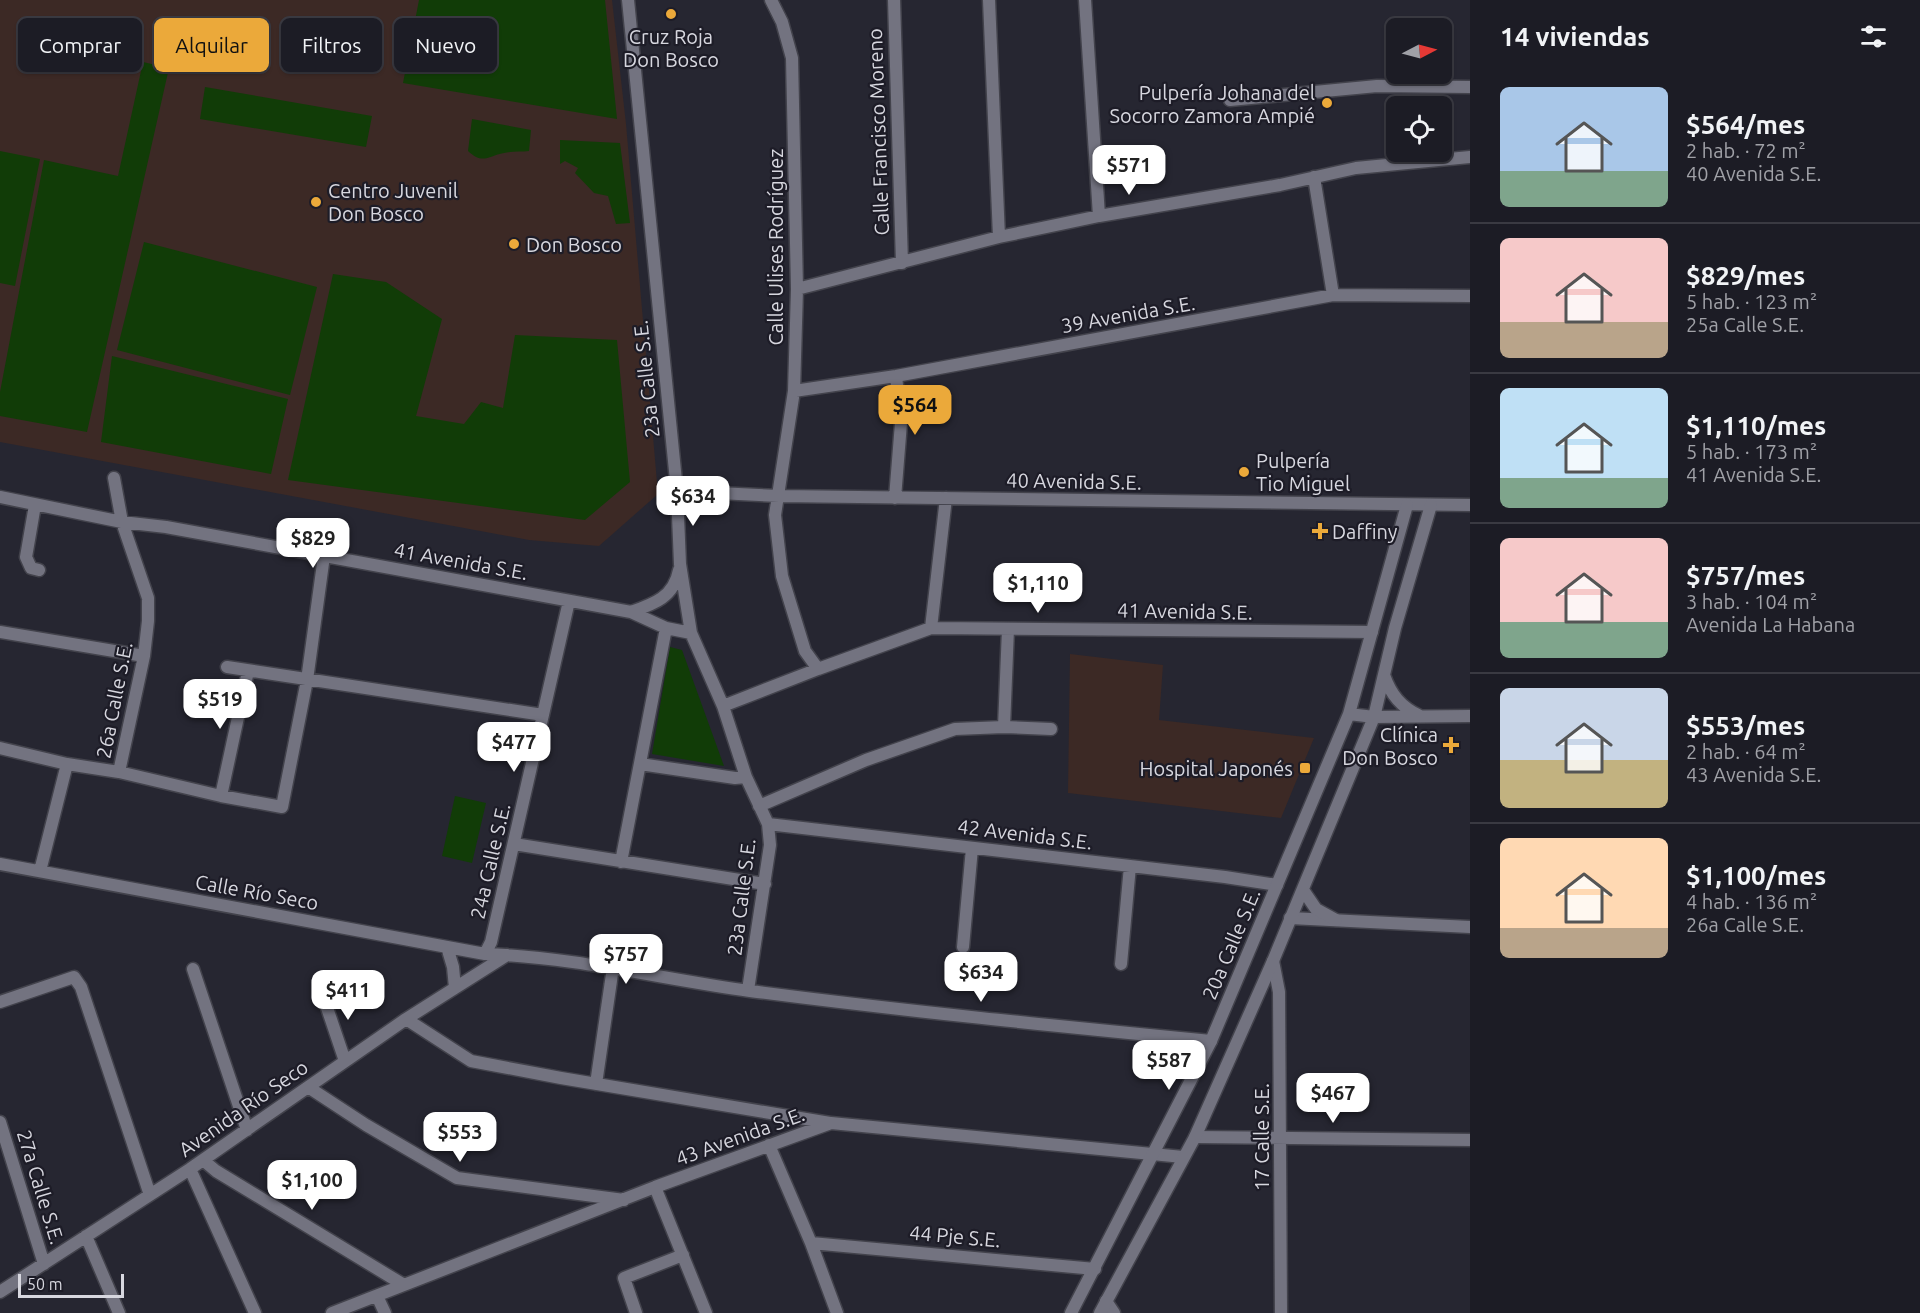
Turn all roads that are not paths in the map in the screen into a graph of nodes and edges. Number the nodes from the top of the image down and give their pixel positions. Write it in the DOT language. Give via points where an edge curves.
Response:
graph roads {
  1 [pos="628,0"];
  2 [pos="771,0"];
  3 [pos="894,0"];
  4 [pos="989,0"];
  5 [pos="1084,0"];
  6 [pos="1470,87"];
  7 [pos="1230,100"];
  8 [pos="1470,157"];
  9 [pos="1314,177"];
  10 [pos="1099,216"];
  11 [pos="999,237"];
  12 [pos="902,263"];
  13 [pos="797,289"];
  14 [pos="1333,295"];
  15 [pos="1470,296"];
  16 [pos="896,376"];
  17 [pos="794,391"];
  18 [pos="114,478"];
  19 [pos="677,491"];
  20 [pos="779,496"];
  21 [pos="0,497"];
  22 [pos="895,498"];
  23 [pos="946,498"];
  24 [pos="35,504"];
  25 [pos="1407,505"];
  26 [pos="1431,505"];
  27 [pos="1470,505"];
  28 [pos="122,522"];
  29 [pos="324,556"];
  30 [pos="680,564"];
  31 [pos="39,570"];
  32 [pos="569,601"];
  33 [pos="632,612"];
  34 [pos="666,628"];
  35 [pos="931,628"];
  36 [pos="1008,629"];
  37 [pos="0,632"];
  38 [pos="1372,632"];
  39 [pos="691,633"];
  40 [pos="144,656"];
  41 [pos="227,667"];
  42 [pos="818,669"];
  43 [pos="248,671"];
  44 [pos="1384,675"];
  45 [pos="307,680"];
  46 [pos="723,706"];
  47 [pos="1349,714"];
  48 [pos="543,715"];
  49 [pos="1470,716"];
  50 [pos="1374,717"];
  51 [pos="1422,717"];
  52 [pos="1004,727"];
  53 [pos="1051,729"];
  54 [pos="0,748"];
  55 [pos="67,764"];
  56 [pos="640,764"];
  57 [pos="119,772"];
  58 [pos="746,777"];
  59 [pos="221,796"];
  60 [pos="759,806"];
  61 [pos="768,824"];
  62 [pos="514,844"];
  63 [pos="972,848"];
  64 [pos="621,862"];
  65 [pos="0,864"];
  66 [pos="1130,866"];
  67 [pos="40,871"];
  68 [pos="765,884"];
  69 [pos="1277,885"];
  70 [pos="1303,890"];
  71 [pos="1290,918"];
  72 [pos="1336,920"];
  73 [pos="1470,927"];
  74 [pos="447,947"];
  75 [pos="963,947"];
  76 [pos="485,954"];
  77 [pos="507,955"];
  78 [pos="1273,961"];
  79 [pos="1121,964"];
  80 [pos="613,968"];
  81 [pos="193,969"];
  82 [pos="455,988"];
  83 [pos="321,990"];
  84 [pos="748,990"];
  85 [pos="0,1002"];
  86 [pos="406,1019"];
  87 [pos="1211,1041"];
  88 [pos="345,1061"];
  89 [pos="596,1084"];
  90 [pos="308,1087"];
  91 [pos="0,1122"];
  92 [pos="831,1123"];
  93 [pos="247,1130"];
  94 [pos="1195,1137"];
  95 [pos="1281,1139"];
  96 [pos="1470,1140"];
  97 [pos="769,1145"];
  98 [pos="1155,1154"];
  99 [pos="1183,1157"];
  100 [pos="203,1160"];
  101 [pos="190,1169"];
  102 [pos="655,1187"];
  103 [pos="150,1195"];
  104 [pos="625,1200"];
  105 [pos="86,1236"];
  106 [pos="811,1243"];
  107 [pos="682,1255"];
  108 [pos="44,1264"];
  109 [pos="1095,1269"];
  110 [pos="404,1285"];
  111 [pos="0,1292"];
  112 [pos="377,1296"];
  113 [pos="1106,1300"];
  114 [pos="119,1313"];
  115 [pos="255,1313"];
  116 [pos="332,1313"];
  117 [pos="385,1313"];
  118 [pos="636,1313"];
  119 [pos="706,1313"];
  120 [pos="837,1313"];
  121 [pos="1071,1313"];
  122 [pos="1100,1313"];
  123 [pos="1114,1313"];
  124 [pos="1281,1313"];
  1 -- 19 [label="street, 23a Calle S.E."];
  2 -- 13 [label="street, Calle Ulises Rodríguez" via="792,58"];
  3 -- 12 [label="street, Calle Francisco Moreno"];
  4 -- 11 [label="street"];
  5 -- 10 [label="street"];
  6 -- 7 [label="street" via="1377,86"];
  8 -- 9 [label="street" via="1356,168"];
  9 -- 10 [label="street"];
  9 -- 14 [label="street"];
  10 -- 11 [label="street"];
  11 -- 12 [label="street"];
  12 -- 13 [label="street"];
  13 -- 17 [label="street, Calle Ulises Rodríguez"];
  14 -- 15 [label="street, 39 Avenida S.E."];
  14 -- 16 [label="street, 39 Avenida S.E."];
  16 -- 17 [label="street, 39 Avenida S.E."];
  16 -- 22 [label="street" via="901,423"];
  17 -- 20 [label="street, Calle Ulises Rodríguez"];
  18 -- 28 [label="street, 26a Calle S.E."];
  19 -- 20 [label="street, 40 Avenida S.E."];
  19 -- 30 [label="street, 23a Calle S.E."];
  20 -- 22 [label="street, 40 Avenida S.E."];
  20 -- 42 [label="street, Calle Ulises Rodríguez" via="775,515 782,576 805,651"];
  21 -- 24 [label="street, 41 Avenida S.E."];
  22 -- 23 [label="street, 40 Avenida S.E."];
  23 -- 25 [label="street, 40 Avenida S.E."];
  23 -- 35 [label="street"];
  24 -- 28 [label="street, 41 Avenida S.E."];
  24 -- 31 [label="street" via="26,557 31,568"];
  25 -- 26 [label="street, 40 Avenida S.E."];
  25 -- 38 [label="street, 20a Calle S.E."];
  26 -- 27 [label="street, 40 Avenida S.E."];
  26 -- 44 [label="street"];
  28 -- 29 [label="street, 41 Avenida S.E."];
  28 -- 40 [label="street, 26a Calle S.E." via="148,598"];
  29 -- 32 [label="street, 41 Avenida S.E."];
  29 -- 45 [label="street"];
  30 -- 33 [label="street" via="669,594 656,604"];
  30 -- 39 [label="street, 23a Calle S.E."];
  32 -- 33 [label="street, 41 Avenida S.E."];
  32 -- 48 [label="street, 24a Calle S.E."];
  33 -- 34 [label="street, 41 Avenida S.E."];
  34 -- 39 [label="street, 41 Avenida S.E."];
  34 -- 56 [label="street"];
  35 -- 36 [label="street, 41 Avenida S.E."];
  35 -- 42 [label="street, 41 Avenida S.E."];
  36 -- 38 [label="street, 41 Avenida S.E."];
  36 -- 52 [label="street"];
  37 -- 40 [label="street"];
  38 -- 47 [label="street, 20a Calle S.E."];
  39 -- 46 [label="street, 23a Calle S.E."];
  40 -- 57 [label="street, 26a Calle S.E."];
  41 -- 43 [label="street"];
  42 -- 46 [label="street, 41 Avenida S.E."];
  43 -- 45 [label="street"];
  43 -- 59 [label="street"];
  44 -- 50 [label="street"];
  44 -- 51 [label="street" via="1397,701"];
  45 -- 48 [label="street"];
  45 -- 59 [label="street" via="282,807"];
  46 -- 58 [label="street, 23a Calle S.E."];
  47 -- 50 [label="street"];
  47 -- 69 [label="street, 20a Calle S.E."];
  48 -- 62 [label="street, 24a Calle S.E."];
  49 -- 51 [label="street"];
  50 -- 51 [label="street"];
  50 -- 70 [label="street"];
  52 -- 53 [label="street"];
  52 -- 60 [label="street" via="955,729 866,760"];
  54 -- 55 [label="street"];
  55 -- 57 [label="street, 26a Calle S.E."];
  55 -- 67 [label="street, 26a Calle S.E."];
  56 -- 58 [label="street"];
  56 -- 64 [label="street"];
  57 -- 59 [label="street"];
  58 -- 60 [label="street, 23a Calle S.E."];
  60 -- 61 [label="street, 23a Calle S.E."];
  61 -- 63 [label="street, 42 Avenida S.E."];
  61 -- 68 [label="street, 23a Calle S.E." via="770,845"];
  62 -- 64 [label="street"];
  62 -- 76 [label="street, 24a Calle S.E."];
  63 -- 66 [label="street, 42 Avenida S.E."];
  63 -- 75 [label="street"];
  64 -- 68 [label="street"];
  65 -- 67 [label="street, Calle Río Seco"];
  66 -- 69 [label="street, 42 Avenida S.E."];
  66 -- 79 [label="street"];
  67 -- 74 [label="street, Calle Río Seco"];
  68 -- 84 [label="street, 23a Calle S.E."];
  69 -- 87 [label="street, 20a Calle S.E."];
  70 -- 71 [label="street"];
  70 -- 72 [label="street" via="1316,909"];
  71 -- 72 [label="street"];
  71 -- 78 [label="street"];
  72 -- 73 [label="street"];
  74 -- 76 [label="street, Calle Río Seco"];
  74 -- 82 [label="street"];
  76 -- 77 [label="street, Calle Río Seco"];
  77 -- 80 [label="street, Calle Río Seco"];
  77 -- 82 [label="street, Avenida Río Seco"];
  78 -- 94 [label="street"];
  78 -- 95 [label="street, 17 Calle S.E." via="1279,992"];
  80 -- 84 [label="street, Calle Río Seco"];
  80 -- 89 [label="street"];
  81 -- 93 [label="street"];
  82 -- 86 [label="street, Avenida Río Seco"];
  83 -- 88 [label="street"];
  84 -- 87 [label="street, Calle Río Seco"];
  85 -- 103 [label="street" via="74,977 81,987"];
  86 -- 88 [label="street, Avenida Río Seco"];
  86 -- 89 [label="street" via="471,1061"];
  87 -- 98 [label="street, 20a Calle S.E."];
  88 -- 90 [label="street, Avenida Río Seco"];
  89 -- 92 [label="street"];
  90 -- 93 [label="street, Avenida Río Seco"];
  90 -- 104 [label="street" via="457,1178"];
  91 -- 108 [label="street, 27a Calle S.E."];
  92 -- 97 [label="street, 43 Avenida S.E."];
  92 -- 98 [label="street, 43 Avenida S.E."];
  93 -- 100 [label="street, Avenida Río Seco"];
  94 -- 95 [label="street"];
  94 -- 99 [label="street"];
  95 -- 96 [label="street"];
  95 -- 124 [label="street, 17 Calle S.E."];
  97 -- 102 [label="street, 43 Avenida S.E."];
  97 -- 106 [label="street"];
  98 -- 99 [label="street, 43 Avenida S.E."];
  98 -- 109 [label="street, 20a Calle S.E."];
  99 -- 113 [label="street"];
  100 -- 101 [label="street, Avenida Río Seco"];
  100 -- 110 [label="street"];
  101 -- 103 [label="street, Avenida Río Seco"];
  101 -- 115 [label="street"];
  102 -- 104 [label="street, 43 Avenida S.E."];
  102 -- 107 [label="street"];
  103 -- 105 [label="street, Avenida Río Seco"];
  104 -- 110 [label="street, 43 Avenida S.E."];
  105 -- 108 [label="street, Avenida Río Seco"];
  105 -- 114 [label="street"];
  106 -- 109 [label="street, 44 Pje S.E."];
  106 -- 120 [label="street"];
  107 -- 118 [label="street" via="624,1278"];
  107 -- 119 [label="street"];
  108 -- 111 [label="street, Avenida Río Seco"];
  109 -- 121 [label="street, 20a Calle S.E."];
  110 -- 112 [label="street, 43 Avenida S.E."];
  112 -- 116 [label="street, 43 Avenida S.E."];
  112 -- 117 [label="street"];
  113 -- 122 [label="street"];
  113 -- 123 [label="street"];
}
